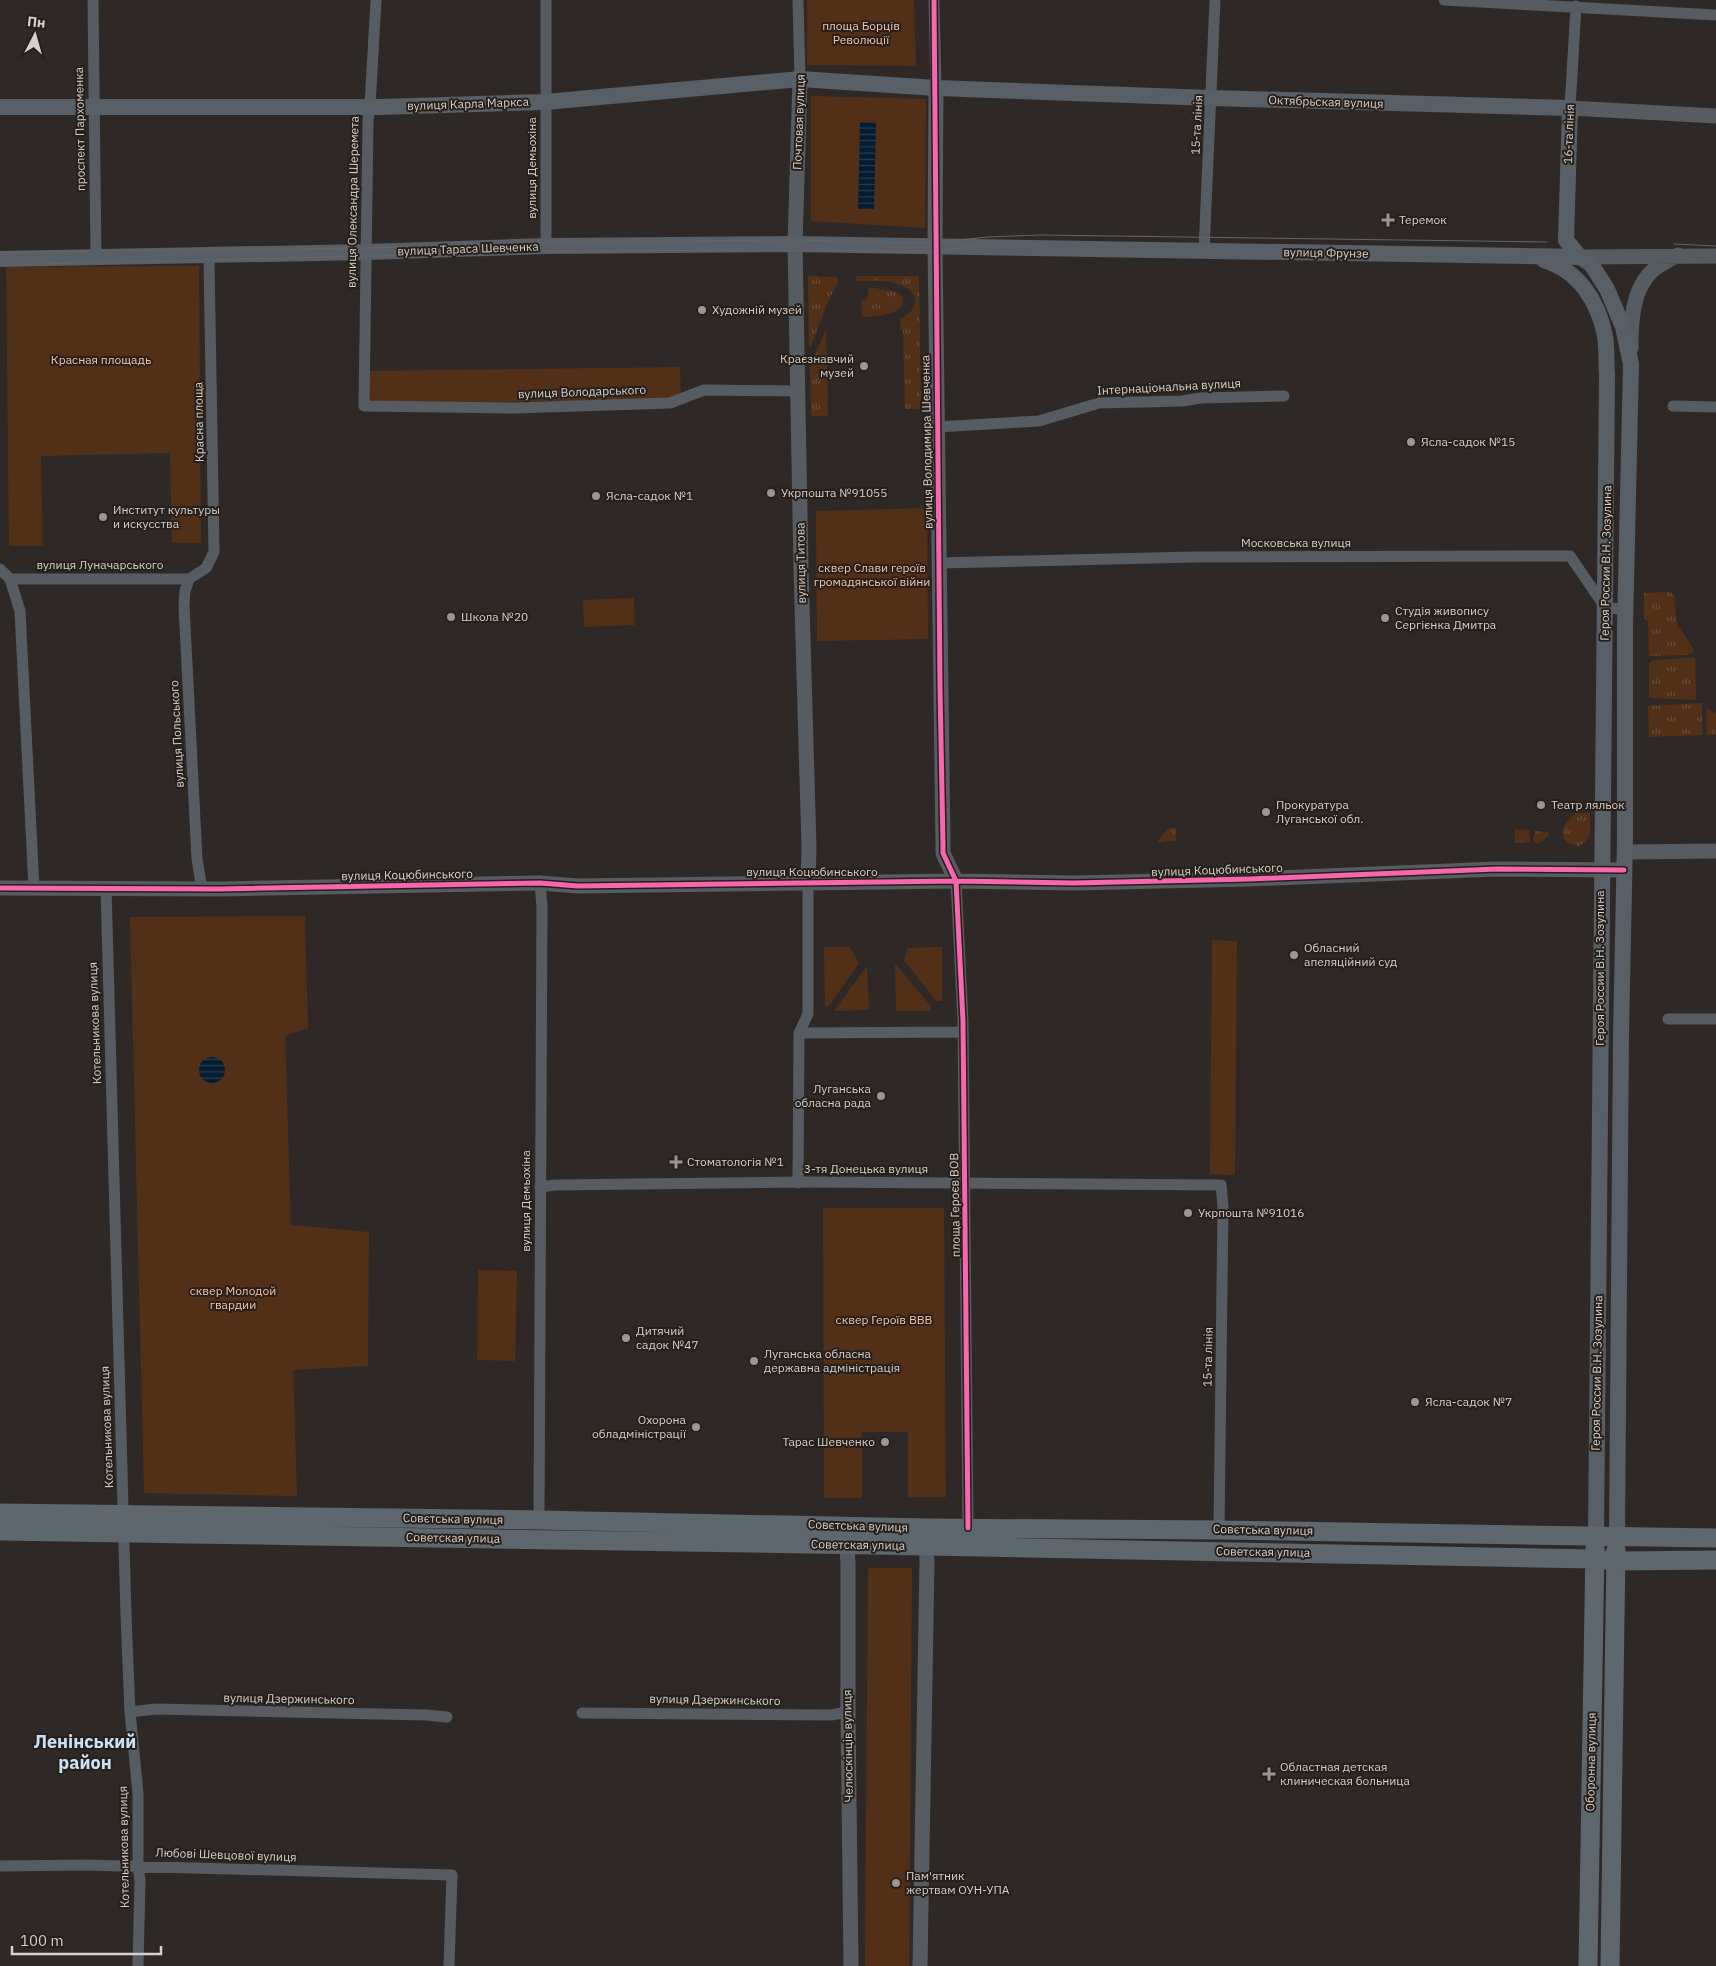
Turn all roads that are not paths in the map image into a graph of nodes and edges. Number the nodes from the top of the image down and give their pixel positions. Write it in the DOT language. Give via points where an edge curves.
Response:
graph roads {
  1 [pos="93,0"];
  2 [pos="376,0"];
  3 [pos="546,0"];
  4 [pos="798,0"];
  5 [pos="934,0"];
  6 [pos="1215,0"];
  7 [pos="1444,0"];
  8 [pos="1576,6"];
  9 [pos="1716,15"];
  10 [pos="800,79"];
  11 [pos="936,88"];
  12 [pos="1212,98"];
  13 [pos="545,102"];
  14 [pos="370,106"];
  15 [pos="0,107"];
  16 [pos="93,107"];
  17 [pos="1570,108"];
  18 [pos="1716,116"];
  19 [pos="795,244"];
  20 [pos="546,246"];
  21 [pos="935,247"];
  22 [pos="1204,251"];
  23 [pos="366,252"];
  24 [pos="212,254"];
  25 [pos="1678,255"];
  26 [pos="1532,256"];
  27 [pos="1716,256"];
  28 [pos="1580,257"];
  29 [pos="96,258"];
  30 [pos="0,259"];
  31 [pos="1630,364"];
  32 [pos="798,390"];
  33 [pos="1284,396"];
  34 [pos="364,406"];
  35 [pos="1673,406"];
  36 [pos="1716,407"];
  37 [pos="937,427"];
  38 [pos="938,563"];
  39 [pos="0,569"];
  40 [pos="10,579"];
  41 [pos="189,579"];
  42 [pos="1605,607"];
  43 [pos="1626,610"];
  44 [pos="1716,851"];
  45 [pos="1625,852"];
  46 [pos="1601,870"];
  47 [pos="1624,870"];
  48 [pos="956,881"];
  49 [pos="540,883"];
  50 [pos="808,883"];
  51 [pos="106,887"];
  52 [pos="0,888"];
  53 [pos="34,888"];
  54 [pos="202,889"];
  55 [pos="1668,1019"];
  56 [pos="1716,1019"];
  57 [pos="963,1032"];
  58 [pos="799,1033"];
  59 [pos="798,1182"];
  60 [pos="965,1183"];
  61 [pos="1221,1185"];
  62 [pos="540,1187"];
  63 [pos="0,1513"];
  64 [pos="539,1520"];
  65 [pos="123,1524"];
  66 [pos="845,1526"];
  67 [pos="968,1528"];
  68 [pos="1219,1530"];
  69 [pos="0,1531"];
  70 [pos="1596,1536"];
  71 [pos="1617,1536"];
  72 [pos="926,1537"];
  73 [pos="1716,1538"];
  74 [pos="847,1545"];
  75 [pos="1594,1559"];
  76 [pos="1716,1560"];
  77 [pos="1616,1561"];
  78 [pos="130,1712"];
  79 [pos="848,1712"];
  80 [pos="582,1713"];
  81 [pos="447,1717"];
  82 [pos="0,1866"];
  83 [pos="138,1866"];
  84 [pos="138,1966"];
  85 [pos="448,1966"];
  86 [pos="851,1966"];
  87 [pos="920,1966"];
  88 [pos="1588,1966"];
  89 [pos="1610,1966"];
  1 -- 16 [label="street, проспект Пархоменка"];
  2 -- 14 [label="street, вулиця Олександра Шеремета"];
  3 -- 13 [label="street, вулиця Демьохіна"];
  4 -- 10 [label="street, Почтовая вулиця"];
  5 -- 11 [label="street, вулиця Володимира Шевченка"];
  6 -- 12 [label="street, 15-та лінія"];
  7 -- 8 [label="street"];
  8 -- 9 [label="street"];
  8 -- 17 [label="street, 16-та лінія"];
  10 -- 11 [label="main road, вулиця Карла Маркса"];
  10 -- 13 [label="main road, вулиця Карла Маркса"];
  10 -- 19 [label="street, Почтовая вулиця"];
  11 -- 12 [label="main road, Октябрьская вулиця"];
  11 -- 21 [label="street, вулиця Володимира Шевченка"];
  12 -- 17 [label="main road, Октябрьская вулиця"];
  12 -- 22 [label="street, 15-та лінія"];
  13 -- 14 [label="main road, вулиця Карла Маркса"];
  13 -- 20 [label="street, вулиця Демьохіна"];
  14 -- 16 [label="main road, вулиця Карла Маркса"];
  14 -- 23 [label="street, вулиця Олександра Шеремета"];
  15 -- 16 [label="main road, вулиця Карла Маркса"];
  16 -- 29 [label="street, проспект Пархоменка"];
  17 -- 18 [label="street, Октябрьская вулиця"];
  17 -- 28 [label="main road, 16-та лінія" via="1566,240"];
  19 -- 20 [label="main road, вулиця Тараса Шевченка"];
  19 -- 21 [label="main road, вулиця Тараса Шевченка"];
  19 -- 32 [label="street, вулиця Титова"];
  20 -- 23 [label="main road, вулиця Тараса Шевченка"];
  21 -- 22 [label="main road, вулиця Фрунзе"];
  21 -- 37 [label="street, вулиця Володимира Шевченка"];
  22 -- 26 [label="main road, вулиця Фрунзе"];
  23 -- 24 [label="main road, вулиця Тараса Шевченка"];
  23 -- 34 [label="street, вулиця Олександра Шеремета"];
  24 -- 29 [label="main road, вулиця Тараса Шевченка"];
  24 -- 41 [label="street, Красна площа" via="209,260 214,552 206,568"];
  25 -- 27 [label="street, вулиця Фрунзе"];
  25 -- 28 [label="street, вулиця Фрунзе"];
  25 -- 31 [label="street" via="1651,272 1642,284 1632,318"];
  26 -- 28 [label="main road, вулиця Фрунзе"];
  26 -- 42 [label="main road, Героя России В.Н. Зозулина" via="1559,264 1581,284 1592,300 1605,337"];
  28 -- 31 [label="main road, Героя России В.Н. Зозулина" via="1600,274 1623,327"];
  29 -- 30 [label="main road, вулиця Тараса Шевченка"];
  31 -- 43 [label="main road, Героя России В.Н. Зозулина"];
  32 -- 34 [label="street, вулиця Володарського" via="704,390 670,403 515,408"];
  32 -- 50 [label="street, вулиця Титова"];
  33 -- 37 [label="street, Інтернаціональна вулиця" via="1099,403 1039,421"];
  35 -- 36 [label="street"];
  37 -- 38 [label="street, вулиця Володимира Шевченка"];
  38 -- 42 [label="street, Московська вулиця" via="1194,557 1570,556"];
  38 -- 48 [label="street, вулиця Володимира Шевченка" via="943,853"];
  39 -- 40 [label="street"];
  40 -- 41 [label="street, вулиця Луначарського"];
  40 -- 53 [label="street" via="20,611"];
  41 -- 54 [label="street, вулиця Польського" via="184,615 197,859"];
  42 -- 43 [label="street"];
  42 -- 46 [label="main road, Героя России В.Н. Зозулина"];
  43 -- 45 [label="main road, Героя России В.Н. Зозулина"];
  44 -- 45 [label="street"];
  45 -- 47 [label="main road, Героя России В.Н. Зозулина"];
  46 -- 47 [label="street, вулиця Коцюбинського"];
  46 -- 48 [label="street, вулиця Коцюбинського" via="1497,869 1074,883"];
  46 -- 70 [label="main road, Героя России В.Н. Зозулина"];
  47 -- 71 [label="main road, Героя России В.Н. Зозулина"];
  48 -- 50 [label="street, вулиця Коцюбинського"];
  48 -- 57 [label="street, площа Героєв ВОВ"];
  49 -- 50 [label="street, вулиця Коцюбинського" via="578,886"];
  49 -- 54 [label="street, вулиця Коцюбинського"];
  49 -- 62 [label="street, вулиця Демьохіна"];
  50 -- 58 [label="street" via="808,1014"];
  51 -- 53 [label="street, вулиця Коцюбинського"];
  51 -- 54 [label="street, вулиця Коцюбинського"];
  51 -- 65 [label="street, Котельникова вулиця"];
  52 -- 53 [label="street, вулиця Коцюбинського"];
  55 -- 56 [label="street"];
  57 -- 58 [label="street"];
  57 -- 60 [label="street, площа Героєв ВОВ"];
  58 -- 59 [label="street"];
  59 -- 60 [label="street, 3-тя Донецька вулиця"];
  59 -- 62 [label="street, 3-тя Донецька вулиця"];
  60 -- 61 [label="street, 3-тя Донецька вулиця"];
  60 -- 67 [label="street, площа Героєв ВОВ"];
  61 -- 68 [label="street, 15-та лінія"];
  62 -- 64 [label="street, вулиця Демьохіна"];
  63 -- 65 [label="main road, Совєтська вулиця"];
  64 -- 65 [label="main road, Совєтська вулиця"];
  64 -- 66 [label="main road, Совєтська вулиця"];
  65 -- 69 [label="main road, Советская улица"];
  65 -- 74 [label="main road, Советская улица"];
  65 -- 78 [label="street, Котельникова вулиця"];
  66 -- 72 [label="main road, Совєтська вулиця"];
  66 -- 74 [label="street, Челюскінців вулиця"];
  67 -- 68 [label="main road, Совєтська вулиця"];
  67 -- 72 [label="main road, Совєтська вулиця"];
  68 -- 70 [label="main road, Совєтська вулиця"];
  70 -- 71 [label="main road, Совєтська вулиця"];
  70 -- 75 [label="main road, Оборонна вулиця"];
  71 -- 73 [label="main road, Совєтська вулиця"];
  71 -- 77 [label="main road, Оборонна вулиця"];
  72 -- 74 [label="main road, Советская улица"];
  72 -- 75 [label="main road, Советская улица"];
  72 -- 87 [label="street"];
  74 -- 79 [label="street, Челюскінців вулиця"];
  75 -- 77 [label="main road, Советская улица"];
  75 -- 88 [label="main road, Оборонна вулиця"];
  76 -- 77 [label="main road, Советская улица"];
  77 -- 89 [label="main road, Оборонна вулиця"];
  78 -- 81 [label="street, вулиця Дзержинського" via="156,1709"];
  78 -- 83 [label="street, Котельникова вулиця" via="138,1793"];
  79 -- 80 [label="street, вулиця Дзержинського" via="831,1715"];
  79 -- 86 [label="street, Челюскінців вулиця"];
  82 -- 83 [label="street, Любові Шевцової вулиця"];
  83 -- 84 [label="street, Котельникова вулиця"];
  83 -- 85 [label="street, Любові Шевцової вулиця" via="452,1875"];
}
